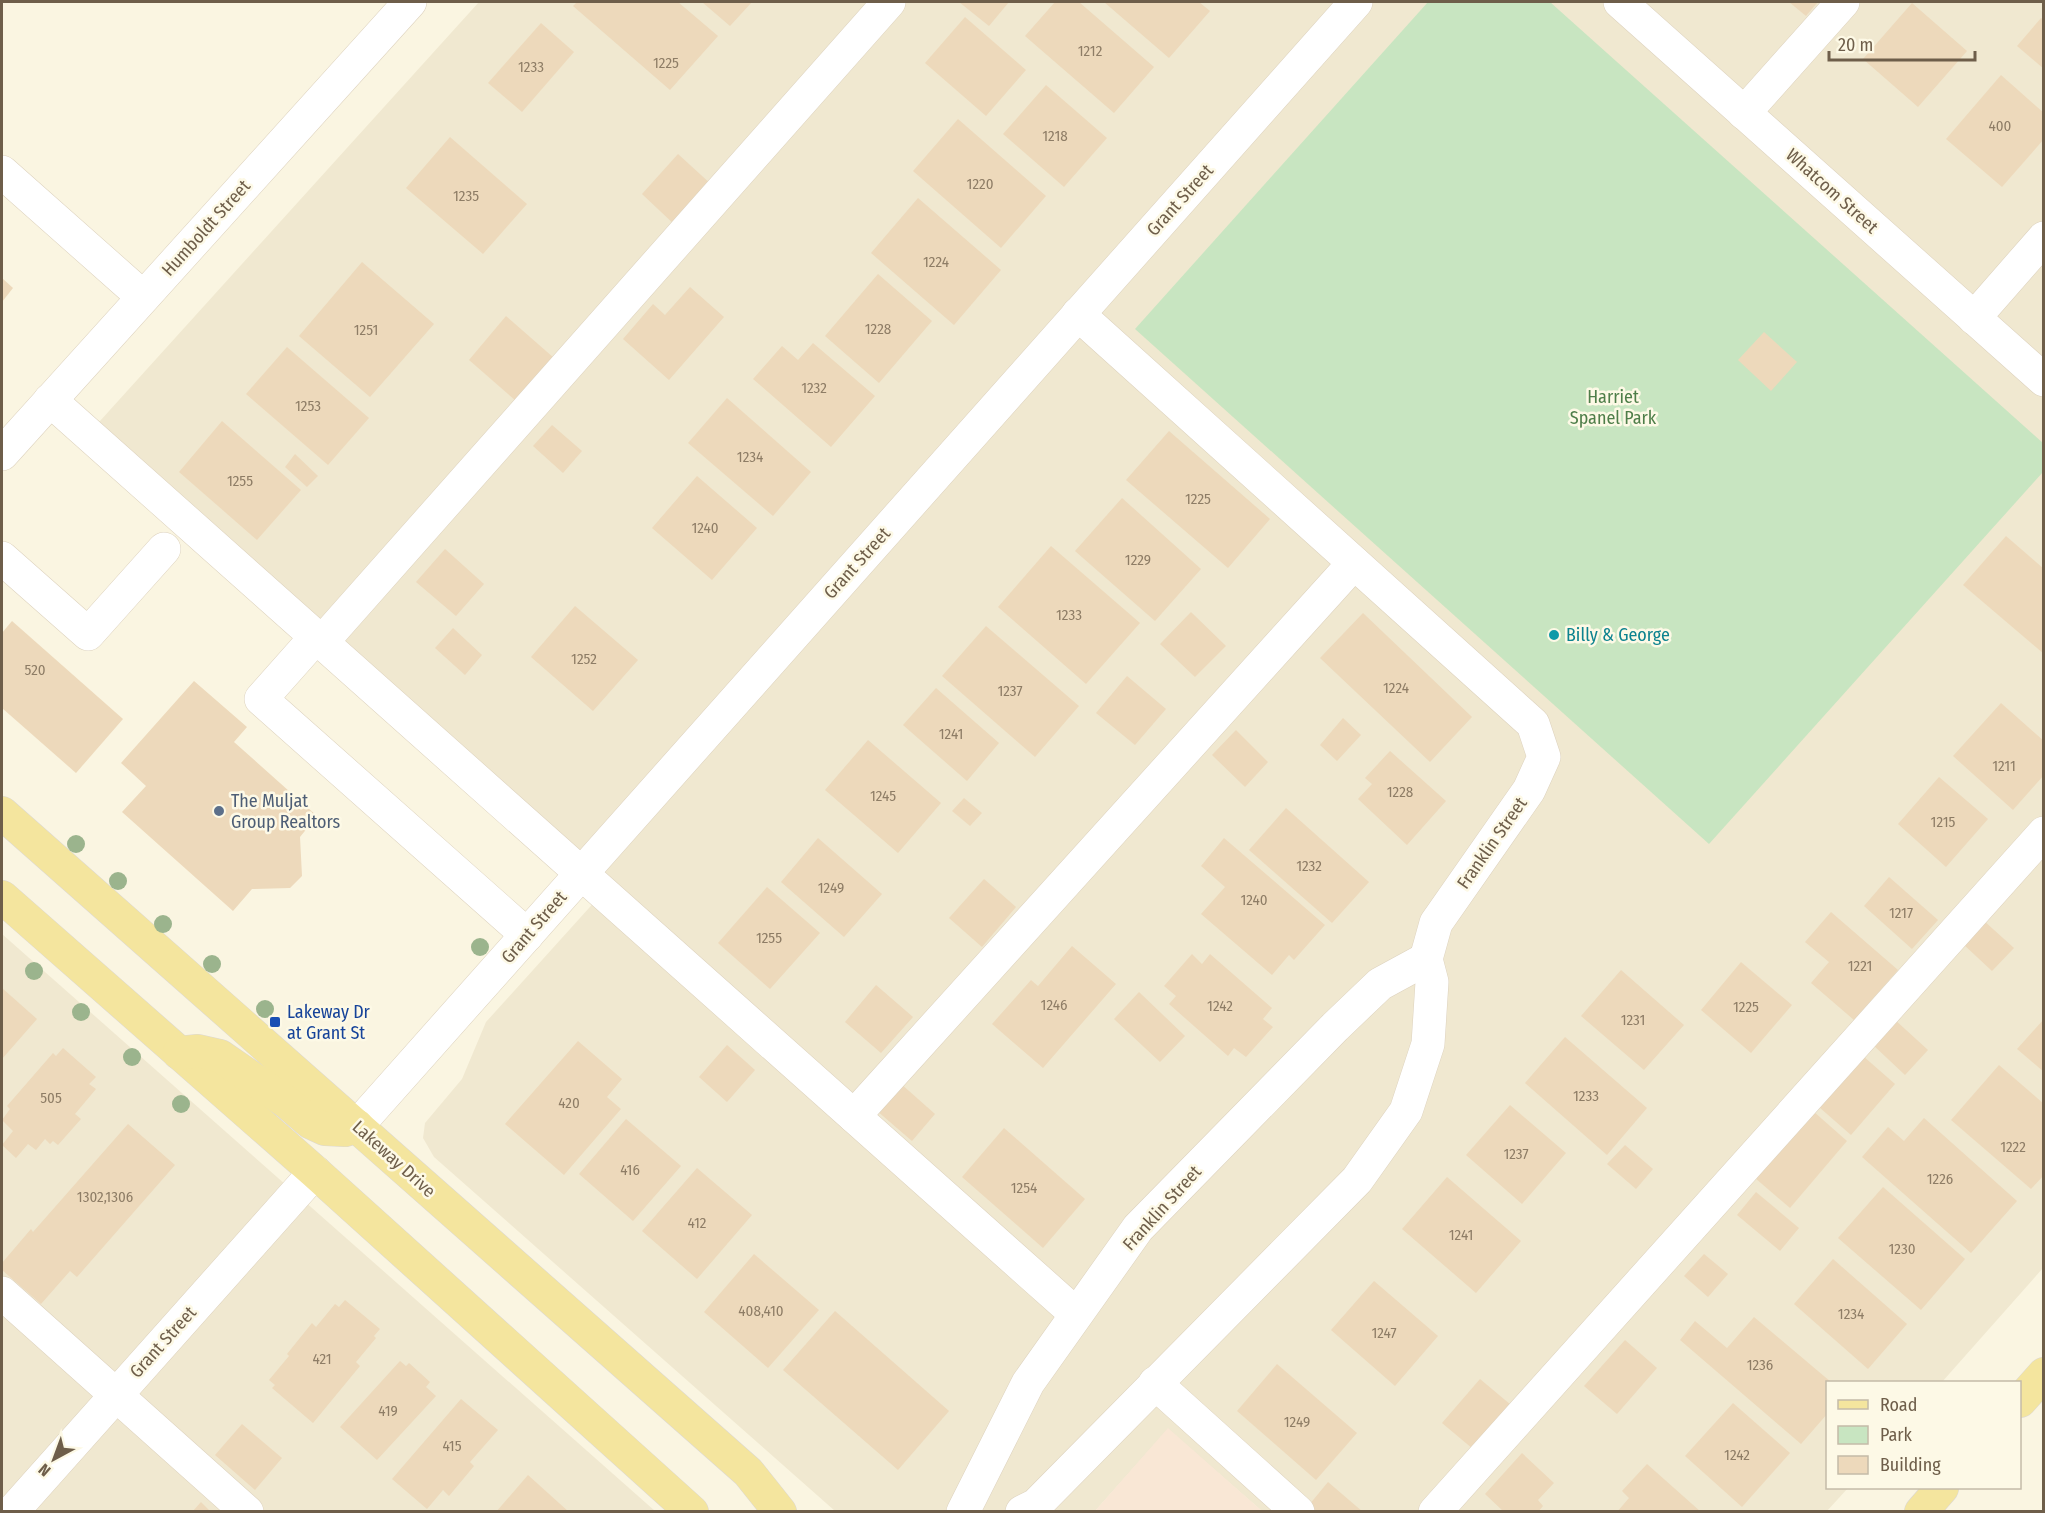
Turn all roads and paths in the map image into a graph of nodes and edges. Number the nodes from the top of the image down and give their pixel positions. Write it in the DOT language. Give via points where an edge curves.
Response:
graph roads {
  1 [pos="410,2"];
  2 [pos="889,2"];
  3 [pos="1356,2"];
  4 [pos="1620,2"];
  5 [pos="1843,2"];
  6 [pos="1744,113"];
  7 [pos="2,172"];
  8 [pos="2043,238"];
  9 [pos="143,297"];
  10 [pos="1078,314"];
  11 [pos="1974,318"];
  12 [pos="2043,380"];
  13 [pos="50,400"];
  14 [pos="2,454"];
  15 [pos="164,549"];
  16 [pos="2,558"];
  17 [pos="1354,563"];
  18 [pos="319,640"];
  19 [pos="2,813"];
  20 [pos="2043,832"];
  21 [pos="582,873"];
  22 [pos="2,897"];
  23 [pos="527,935"];
  24 [pos="1426,959"];
  25 [pos="179,1053"];
  26 [pos="854,1116"];
  27 [pos="357,1126"];
  28 [pos="315,1172"];
  29 [pos="2,1293"];
  30 [pos="1076,1314"];
  31 [pos="2043,1374"];
  32 [pos="1155,1383"];
  33 [pos="116,1395"];
  34 [pos="2021,1399"];
  35 [pos="1941,1489"];
  36 [pos="12,1512"];
  37 [pos="248,1512"];
  38 [pos="692,1512"];
  39 [pos="780,1512"];
  40 [pos="963,1512"];
  41 [pos="1022,1512"];
  42 [pos="1298,1512"];
  43 [pos="1435,1512"];
  44 [pos="1921,1512"];
  1 -- 9 [label="street, Humboldt Street"];
  2 -- 18 [label="street"];
  3 -- 10 [label="street, Grant Street"];
  4 -- 6 [label="street, Whatcom Street"];
  5 -- 6 [label="street"];
  6 -- 11 [label="street, Whatcom Street"];
  7 -- 9 [label="street"];
  8 -- 11 [label="street"];
  9 -- 13 [label="street, Humboldt Street"];
  10 -- 17 [label="street"];
  10 -- 21 [label="street, Grant Street"];
  11 -- 12 [label="street, Whatcom Street"];
  13 -- 14 [label="street, Humboldt Street"];
  13 -- 18 [label="street"];
  15 -- 16 [label="street" via="88,634"];
  17 -- 24 [label="street, Franklin Street" via="1533,724 1544,757 1529,790 1436,924"];
  17 -- 26 [label="street"];
  18 -- 21 [label="street"];
  18 -- 23 [label="street" via="261,699"];
  19 -- 27 [label="main road, Lakeway Drive"];
  20 -- 43 [label="street"];
  21 -- 23 [label="street, Grant Street"];
  21 -- 26 [label="street"];
  22 -- 25 [label="main road"];
  23 -- 27 [label="street, Grant Street"];
  24 -- 30 [label="street, Franklin Street" via="1380,984 1335,1027 1138,1228"];
  24 -- 32 [label="street, Franklin Street" via="1432,982 1428,1044 1406,1111 1357,1180"];
  25 -- 27 [label="main road" via="198,1051 220,1056 325,1129"];
  25 -- 28 [label="main road"];
  26 -- 30 [label="street"];
  27 -- 39 [label="main road, Lakeway Drive" via="748,1472"];
  28 -- 33 [label="street, Grant Street"];
  28 -- 38 [label="main road"];
  29 -- 33 [label="street"];
  30 -- 40 [label="street, Franklin Street" via="1028,1383"];
  31 -- 34 [label="main road"];
  32 -- 41 [label="street, Franklin Street" via="1036,1504"];
  32 -- 42 [label="street"];
  33 -- 36 [label="street, Grant Street"];
  33 -- 37 [label="street"];
  35 -- 44 [label="main road"];
}
